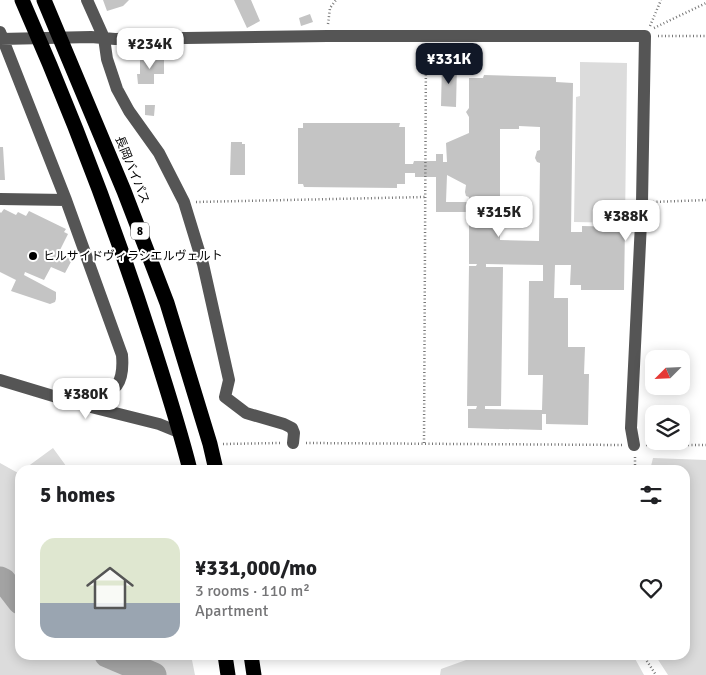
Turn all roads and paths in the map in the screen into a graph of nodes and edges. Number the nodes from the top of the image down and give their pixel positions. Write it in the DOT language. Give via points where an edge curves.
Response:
graph roads {
  1 [pos="22,0"];
  2 [pos="44,0"];
  3 [pos="87,0"];
  4 [pos="336,0"];
  5 [pos="661,0"];
  6 [pos="706,3"];
  7 [pos="327,36"];
  8 [pos="426,36"];
  9 [pos="646,36"];
  10 [pos="706,36"];
  11 [pos="3,37"];
  12 [pos="104,38"];
  13 [pos="425,197"];
  14 [pos="0,199"];
  15 [pos="66,200"];
  16 [pos="706,200"];
  17 [pos="184,202"];
  18 [pos="642,202"];
  19 [pos="0,380"];
  20 [pos="82,405"];
  21 [pos="181,433"];
  22 [pos="293,443"];
  23 [pos="424,443"];
  24 [pos="210,444"];
  25 [pos="634,445"];
  26 [pos="706,445"];
  27 [pos="189,465"];
  28 [pos="215,465"];
  29 [pos="226,660"];
  30 [pos="252,660"];
  31 [pos="646,660"];
  32 [pos="228,675"];
  33 [pos="254,675"];
  34 [pos="656,675"];
  1 -- 21 [label="highway, 8" via="109,214"];
  2 -- 24 [label="highway, 長岡バイパス / 8" via="124,190 167,303"];
  3 -- 12 [label="street"];
  4 -- 7 [label="path" via="330,8"];
  5 -- 6 [label="path" via="648,30"];
  7 -- 8 [label="street"];
  7 -- 12 [label="street"];
  8 -- 9 [label="street"];
  8 -- 13 [label="path"];
  9 -- 10 [label="path"];
  9 -- 18 [label="street"];
  11 -- 12 [label="street"];
  11 -- 15 [label="street"];
  12 -- 17 [label="street" via="117,89 159,153"];
  13 -- 17 [label="path"];
  13 -- 23 [label="path"];
  14 -- 15 [label="street"];
  15 -- 20 [label="street" via="122,355 121,380 116,387"];
  16 -- 18 [label="path"];
  17 -- 22 [label="street" via="205,272 229,380 225,397 246,414 292,428"];
  18 -- 25 [label="street" via="631,428"];
  19 -- 20 [label="street"];
  20 -- 21 [label="street" via="159,424"];
  21 -- 27 [label="highway, 8"];
  22 -- 23 [label="path"];
  22 -- 24 [label="path"];
  23 -- 25 [label="path"];
  24 -- 28 [label="highway, 長岡バイパス / 8"];
  25 -- 26 [label="path"];
  29 -- 32 [label="highway"];
  30 -- 33 [label="highway"];
  31 -- 34 [label="path"];
}
